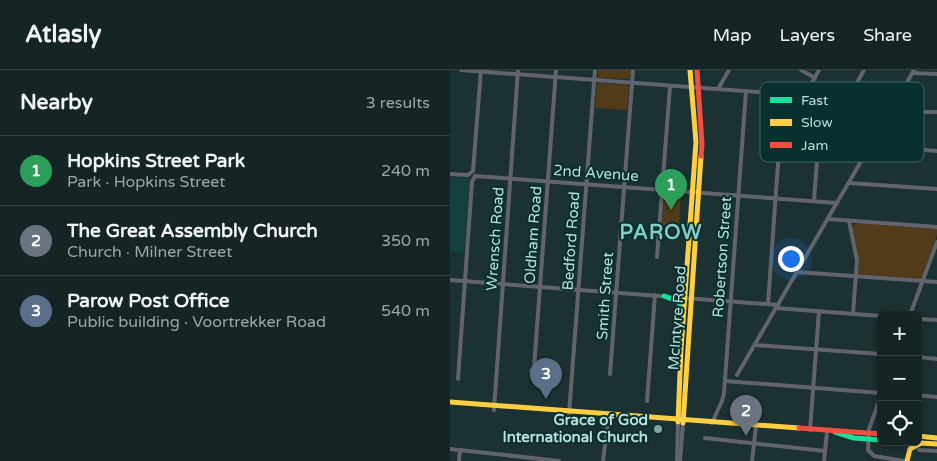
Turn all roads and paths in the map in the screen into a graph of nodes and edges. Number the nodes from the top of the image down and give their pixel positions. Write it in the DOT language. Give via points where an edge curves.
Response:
graph roads {
  1 [pos="461,70"];
  2 [pos="556,70"];
  3 [pos="595,70"];
  4 [pos="633,70"];
  5 [pos="690,70"];
  6 [pos="697,70"];
  7 [pos="729,70"];
  8 [pos="802,70"];
  9 [pos="820,70"];
  10 [pos="864,70"];
  11 [pos="480,71"];
  12 [pos="913,71"];
  13 [pos="518,72"];
  14 [pos="937,74"];
  15 [pos="556,77"];
  16 [pos="815,78"];
  17 [pos="594,80"];
  18 [pos="813,82"];
  19 [pos="857,82"];
  20 [pos="907,82"];
  21 [pos="632,83"];
  22 [pos="670,86"];
  23 [pos="695,88"];
  24 [pos="718,89"];
  25 [pos="746,91"];
  26 [pos="760,92"];
  27 [pos="924,111"];
  28 [pos="937,112"];
  29 [pos="924,150"];
  30 [pos="937,151"];
  31 [pos="778,162"];
  32 [pos="817,162"];
  33 [pos="861,162"];
  34 [pos="450,174"];
  35 [pos="472,176"];
  36 [pos="510,178"];
  37 [pos="548,181"];
  38 [pos="849,183"];
  39 [pos="586,184"];
  40 [pos="624,187"];
  41 [pos="937,189"];
  42 [pos="662,190"];
  43 [pos="696,192"];
  44 [pos="738,195"];
  45 [pos="776,198"];
  46 [pos="814,200"];
  47 [pos="837,203"];
  48 [pos="828,219"];
  49 [pos="849,221"];
  50 [pos="937,228"];
  51 [pos="937,242"];
  52 [pos="658,257"];
  53 [pos="797,272"];
  54 [pos="856,276"];
  55 [pos="450,280"];
  56 [pos="922,280"];
  57 [pos="464,281"];
  58 [pos="937,282"];
  59 [pos="503,284"];
  60 [pos="540,287"];
  61 [pos="578,290"];
  62 [pos="616,292"];
  63 [pos="655,295"];
  64 [pos="664,296"];
  65 [pos="688,298"];
  66 [pos="730,301"];
  67 [pos="768,304"];
  68 [pos="777,306"];
  69 [pos="911,311"];
  70 [pos="818,312"];
  71 [pos="853,314"];
  72 [pos="877,316"];
  73 [pos="684,318"];
  74 [pos="922,319"];
  75 [pos="937,320"];
  76 [pos="755,345"];
  77 [pos="816,350"];
  78 [pos="877,354"];
  79 [pos="922,357"];
  80 [pos="937,358"];
  81 [pos="532,371"];
  82 [pos="610,374"];
  83 [pos="738,375"];
  84 [pos="458,379"];
  85 [pos="725,381"];
  86 [pos="813,388"];
  87 [pos="877,394"];
  88 [pos="922,395"];
  89 [pos="937,397"];
  90 [pos="647,401"];
  91 [pos="879,401"];
  92 [pos="450,402"];
  93 [pos="450,406"];
  94 [pos="494,408"];
  95 [pos="570,412"];
  96 [pos="609,415"];
  97 [pos="682,421"];
  98 [pos="712,423"];
  99 [pos="756,426"];
  100 [pos="810,430"];
  101 [pos="827,432"];
  102 [pos="877,435"];
  103 [pos="868,436"];
  104 [pos="922,436"];
  105 [pos="705,438"];
  106 [pos="937,438"];
  107 [pos="877,439"];
  108 [pos="754,443"];
  109 [pos="922,443"];
  110 [pos="937,444"];
  111 [pos="916,446"];
  112 [pos="450,449"];
  113 [pos="460,450"];
  114 [pos="919,450"];
  115 [pos="825,451"];
  116 [pos="937,451"];
  117 [pos="459,461"];
  118 [pos="559,461"];
  119 [pos="604,461"];
  120 [pos="679,461"];
  121 [pos="752,461"];
  122 [pos="824,461"];
  123 [pos="906,461"];
  1 -- 11 [label="street"];
  2 -- 15 [label="street, Oldham Road"];
  3 -- 17 [label="street, Bedford Road"];
  4 -- 21 [label="street, Smith Street"];
  5 -- 23 [label="main road, McIntyre Road"];
  6 -- 23 [label="main road, McIntyre Road"];
  7 -- 24 [label="street"];
  8 -- 16 [label="street"];
  9 -- 16 [label="street"];
  10 -- 19 [label="street"];
  11 -- 13 [label="street"];
  11 -- 35 [label="street"];
  12 -- 14 [label="street"];
  12 -- 20 [label="street"];
  13 -- 15 [label="street"];
  13 -- 36 [label="street, Wrensch Road"];
  15 -- 17 [label="street"];
  15 -- 37 [label="street, Oldham Road"];
  16 -- 18 [label="street"];
  17 -- 21 [label="street"];
  17 -- 39 [label="street, Bedford Road"];
  21 -- 22 [label="street"];
  21 -- 40 [label="street, Smith Street"];
  22 -- 23 [label="street"];
  22 -- 42 [label="street"];
  23 -- 24 [label="street"];
  23 -- 43 [label="main road, McIntyre Road"];
  24 -- 25 [label="street"];
  25 -- 26 [label="street"];
  25 -- 44 [label="street, Robertson Street"];
  27 -- 28 [label="street"];
  29 -- 30 [label="street"];
  31 -- 45 [label="street"];
  32 -- 46 [label="street"];
  33 -- 38 [label="street"];
  34 -- 35 [label="street, 2nd Avenue"];
  35 -- 36 [label="street, 2nd Avenue"];
  35 -- 57 [label="street"];
  36 -- 37 [label="street, 2nd Avenue"];
  36 -- 59 [label="street, Wrensch Road"];
  37 -- 39 [label="street, 2nd Avenue"];
  37 -- 60 [label="street, Oldham Road"];
  38 -- 41 [label="street"];
  38 -- 47 [label="street"];
  39 -- 40 [label="street, 2nd Avenue"];
  39 -- 61 [label="street, Bedford Road"];
  40 -- 42 [label="street, 2nd Avenue"];
  40 -- 62 [label="street, Smith Street"];
  42 -- 43 [label="street, 2nd Avenue"];
  42 -- 52 [label="street"];
  43 -- 44 [label="street, 2nd Avenue"];
  43 -- 65 [label="main road, McIntyre Road"];
  44 -- 45 [label="street, 2nd Avenue"];
  44 -- 66 [label="street, Robertson Street"];
  45 -- 46 [label="street, 2nd Avenue"];
  45 -- 67 [label="street"];
  46 -- 47 [label="street, 2nd Avenue"];
  47 -- 48 [label="street"];
  48 -- 49 [label="street"];
  48 -- 53 [label="street"];
  49 -- 50 [label="street"];
  49 -- 54 [label="street" via="856,253"];
  51 -- 56 [label="street"];
  53 -- 54 [label="street"];
  53 -- 68 [label="street"];
  54 -- 56 [label="street"];
  54 -- 71 [label="street"];
  55 -- 57 [label="street"];
  56 -- 58 [label="street"];
  56 -- 69 [label="street"];
  57 -- 59 [label="street"];
  57 -- 84 [label="street"];
  59 -- 60 [label="street"];
  59 -- 94 [label="street, Wrensch Road"];
  60 -- 61 [label="street"];
  60 -- 81 [label="street, Oldham Road"];
  61 -- 62 [label="street"];
  61 -- 95 [label="street, Bedford Road"];
  62 -- 63 [label="street"];
  62 -- 82 [label="street, Smith Street"];
  63 -- 64 [label="street"];
  63 -- 90 [label="street"];
  64 -- 65 [label="street"];
  64 -- 73 [label="main road" via="679,302"];
  65 -- 66 [label="street"];
  65 -- 73 [label="main road, McIntyre Road"];
  65 -- 97 [label="main road, McIntyre Road"];
  66 -- 67 [label="street"];
  66 -- 85 [label="street, Robertson Street"];
  67 -- 68 [label="street"];
  68 -- 70 [label="street"];
  68 -- 76 [label="street"];
  70 -- 71 [label="street"];
  70 -- 77 [label="street"];
  71 -- 72 [label="street"];
  73 -- 97 [label="main road, McIntyre Road"];
  74 -- 75 [label="street"];
  76 -- 77 [label="street"];
  76 -- 83 [label="street"];
  77 -- 78 [label="street"];
  77 -- 86 [label="street"];
  79 -- 80 [label="street"];
  85 -- 86 [label="street"];
  85 -- 98 [label="street, Robertson Street" via="722,401"];
  86 -- 87 [label="street"];
  86 -- 100 [label="street"];
  88 -- 89 [label="street"];
  91 -- 103 [label="street"];
  92 -- 94 [label="main road"];
  93 -- 94 [label="main road"];
  94 -- 95 [label="main road"];
  95 -- 96 [label="main road"];
  96 -- 97 [label="main road"];
  96 -- 119 [label="street"];
  97 -- 98 [label="main road"];
  97 -- 120 [label="street"];
  98 -- 99 [label="main road"];
  99 -- 100 [label="main road"];
  99 -- 108 [label="street"];
  100 -- 101 [label="main road"];
  101 -- 103 [label="main road"];
  101 -- 115 [label="street"];
  102 -- 103 [label="main road"];
  103 -- 107 [label="main road"];
  103 -- 123 [label="street" via="868,449 872,455"];
  104 -- 106 [label="main road"];
  105 -- 108 [label="street"];
  108 -- 115 [label="street"];
  108 -- 121 [label="street"];
  109 -- 110 [label="main road"];
  111 -- 123 [label="main road" via="910,449"];
  112 -- 113 [label="street"];
  113 -- 117 [label="street"];
  113 -- 118 [label="street"];
  114 -- 116 [label="street"];
  115 -- 122 [label="street"];
}
